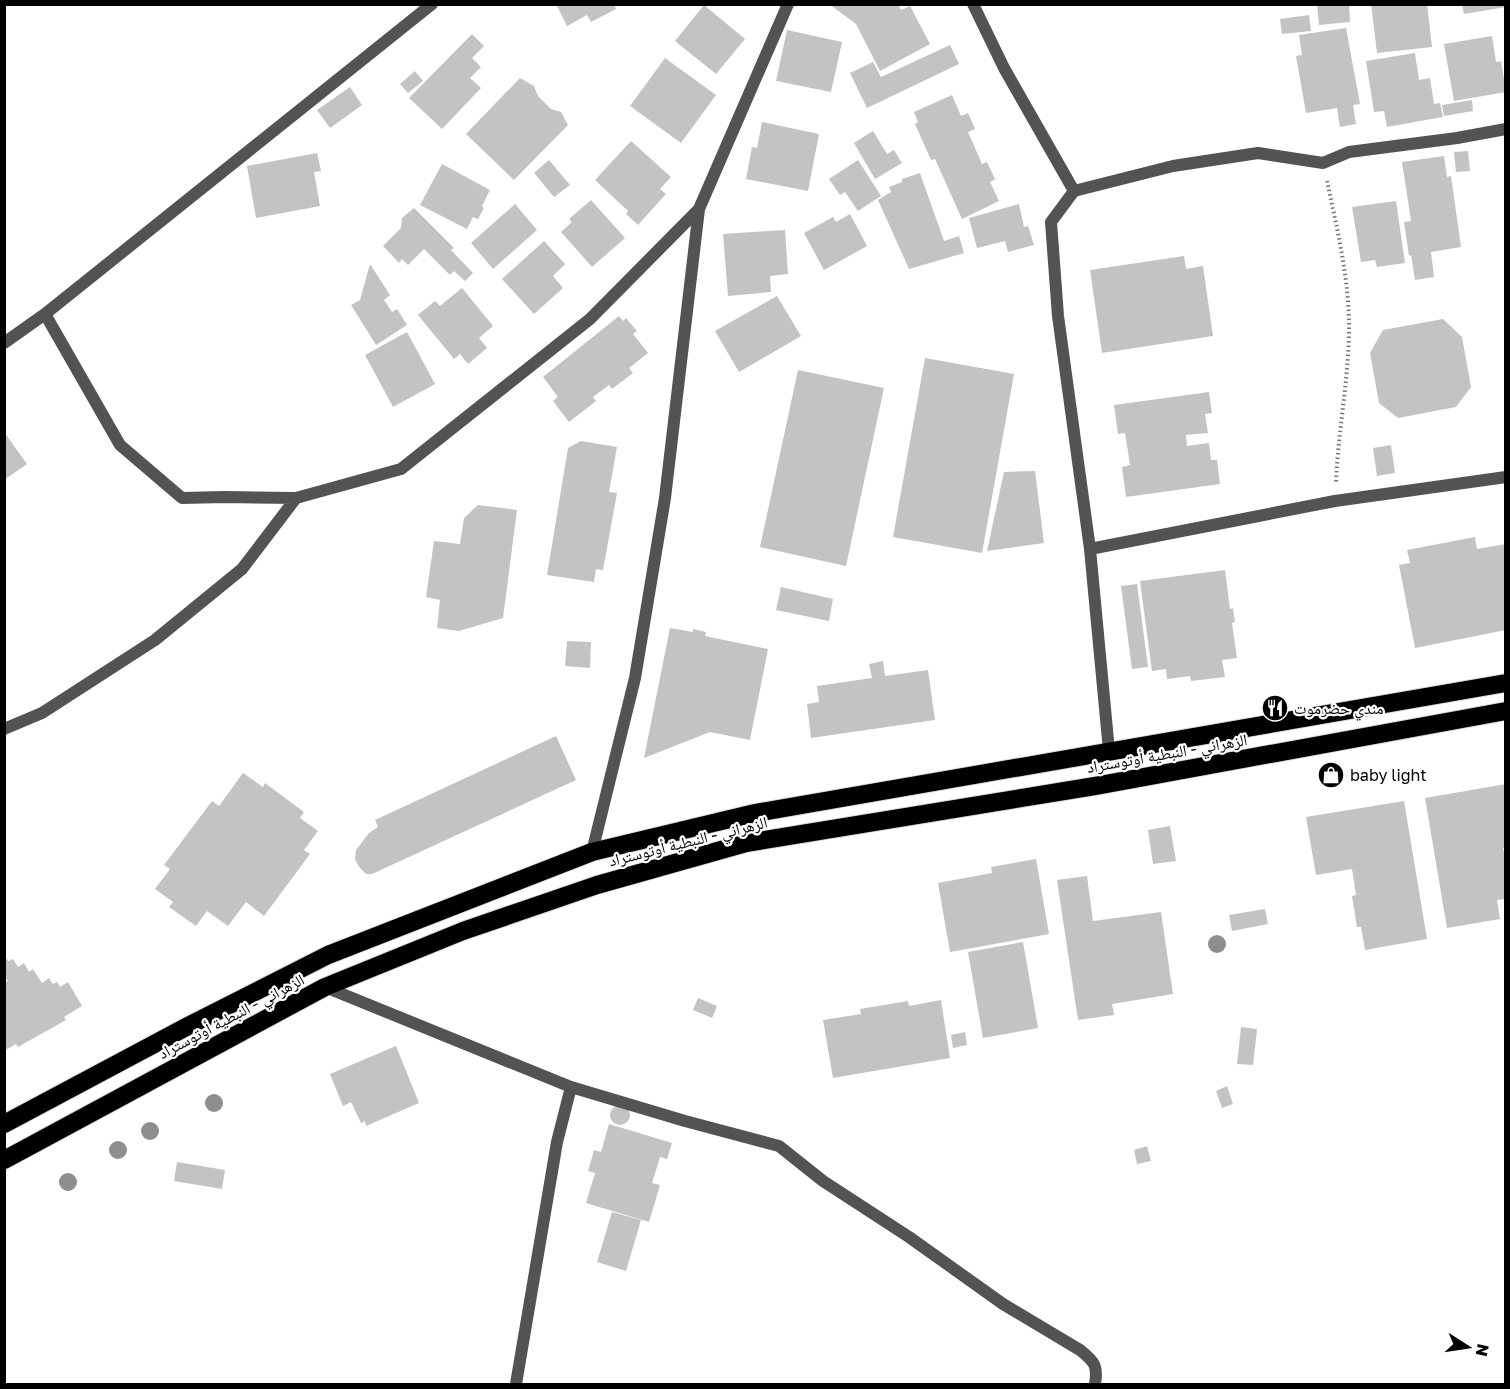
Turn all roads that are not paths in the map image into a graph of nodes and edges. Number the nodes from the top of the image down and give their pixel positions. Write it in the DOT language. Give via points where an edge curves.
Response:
graph roads {
  1 [pos="432,4"];
  2 [pos="788,4"];
  3 [pos="973,4"];
  4 [pos="1506,129"];
  5 [pos="1074,191"];
  6 [pos="699,209"];
  7 [pos="45,314"];
  8 [pos="4,343"];
  9 [pos="1506,477"];
  10 [pos="296,498"];
  11 [pos="1090,549"];
  12 [pos="1506,683"];
  13 [pos="1506,711"];
  14 [pos="4,729"];
  15 [pos="1109,751"];
  16 [pos="592,852"];
  17 [pos="325,987"];
  18 [pos="572,1087"];
  19 [pos="4,1124"];
  20 [pos="4,1161"];
  21 [pos="516,1384"];
  22 [pos="1095,1384"];
  1 -- 7 [label="street"];
  2 -- 6 [label="street"];
  3 -- 5 [label="street" via="1004,68"];
  4 -- 5 [label="street" via="1349,152 1323,162 1258,153 1173,166"];
  5 -- 11 [label="street" via="1051,222 1058,316"];
  6 -- 10 [label="street" via="590,319 401,469"];
  6 -- 16 [label="street" via="665,498 636,678"];
  7 -- 8 [label="street"];
  7 -- 10 [label="street" via="120,445 182,498"];
  9 -- 11 [label="street" via="1335,501"];
  10 -- 14 [label="street" via="242,569 155,640 42,713"];
  11 -- 15 [label="street"];
  12 -- 15 [label="highway, الزهراني - النبطية أوتوستراد"];
  13 -- 17 [label="highway, الزهراني - النبطية أوتوستراد" via="1095,786 746,843 597,885 463,931"];
  15 -- 16 [label="highway, الزهراني - النبطية أوتوستراد" via="755,813"];
  16 -- 19 [label="highway, الزهراني - النبطية أوتوستراد" via="328,955"];
  17 -- 18 [label="street"];
  17 -- 20 [label="highway, الزهراني - النبطية أوتوستراد"];
  18 -- 21 [label="street" via="557,1142"];
  18 -- 22 [label="street" via="779,1146 823,1181 1003,1304 1085,1354 1097,1370"];
}
